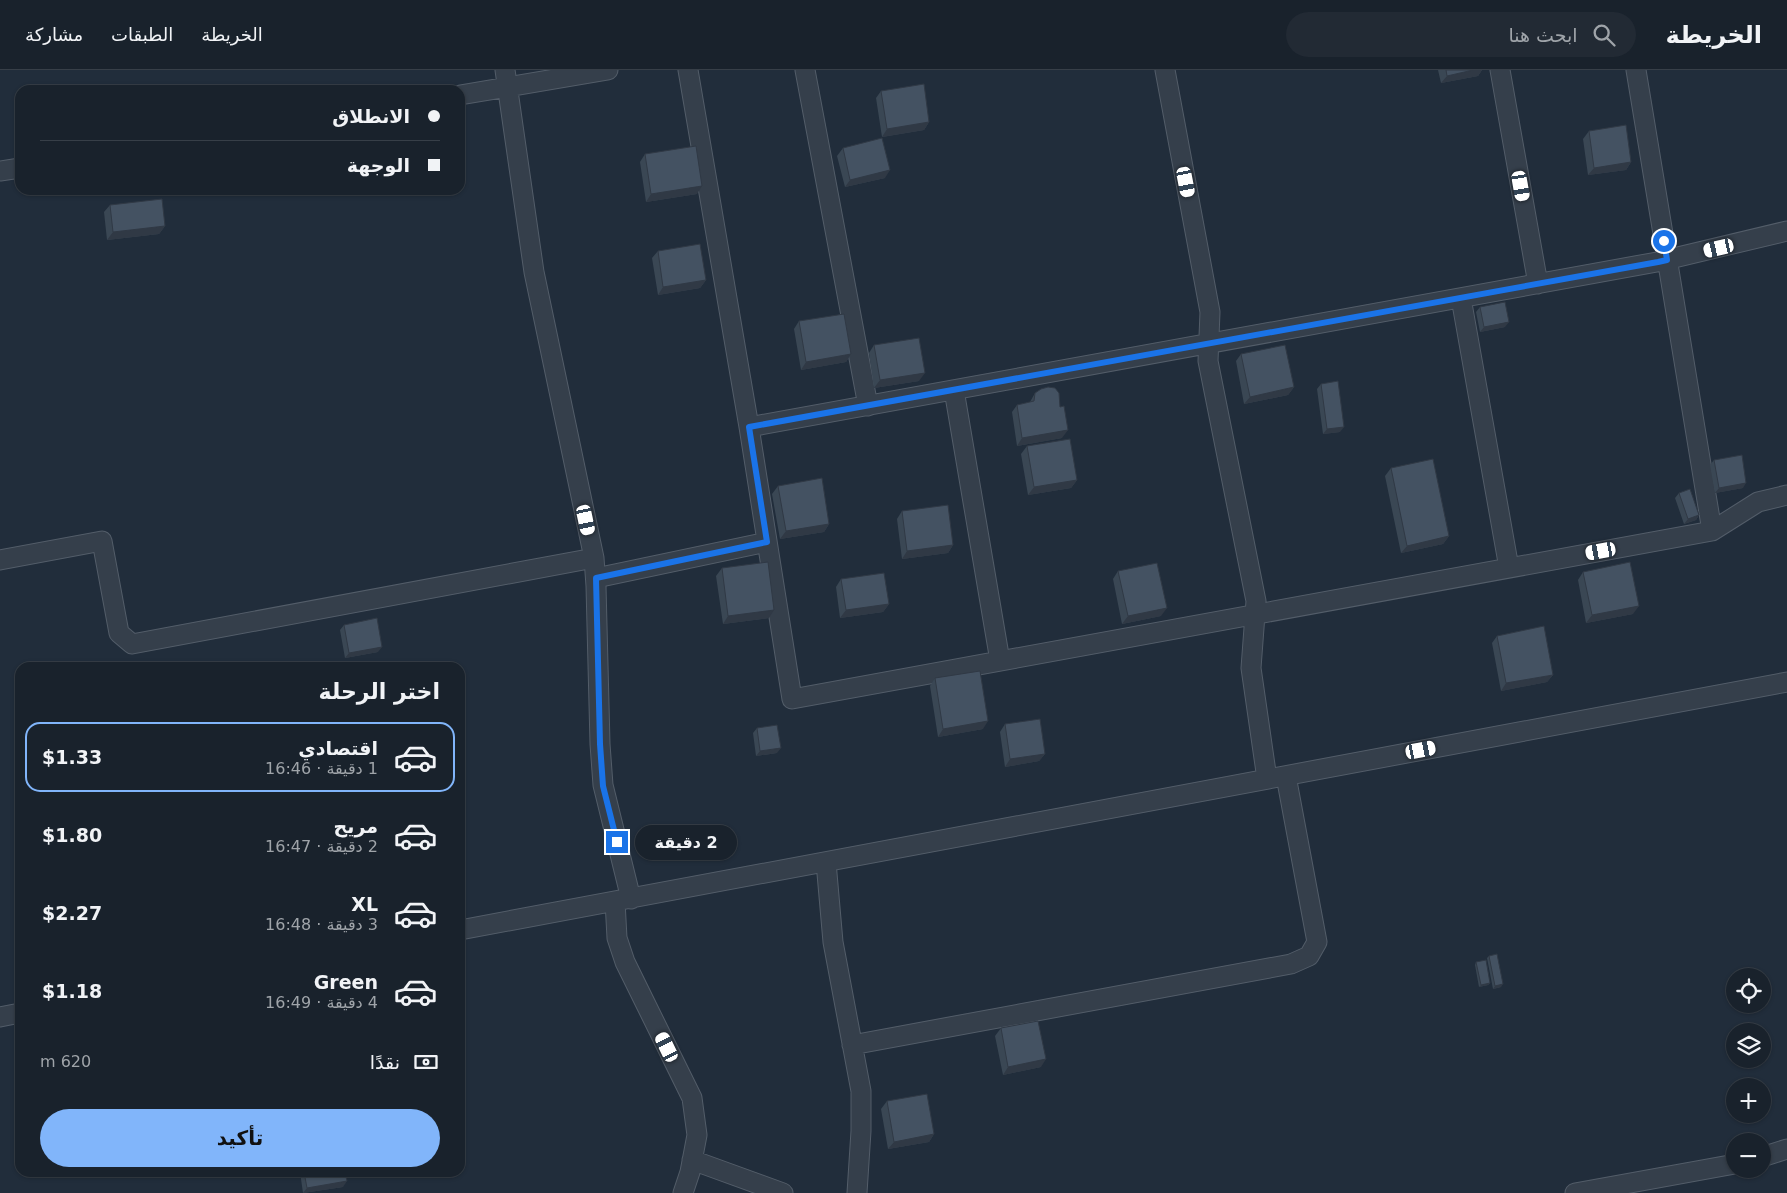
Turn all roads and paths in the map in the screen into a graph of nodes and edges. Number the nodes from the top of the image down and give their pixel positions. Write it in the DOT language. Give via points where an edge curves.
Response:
graph roads {
  1 [pos="608,70"];
  2 [pos="688,70"];
  3 [pos="805,70"];
  4 [pos="1165,70"];
  5 [pos="1500,70"];
  6 [pos="1636,70"];
  7 [pos="506,79"];
  8 [pos="465,93"];
  9 [pos="15,169"];
  10 [pos="0,171"];
  11 [pos="1787,231"];
  12 [pos="1667,260"];
  13 [pos="1538,284"];
  14 [pos="1461,298"];
  15 [pos="1208,344"];
  16 [pos="954,390"];
  17 [pos="868,406"];
  18 [pos="749,427"];
  19 [pos="1787,495"];
  20 [pos="1712,531"];
  21 [pos="767,542"];
  22 [pos="594,558"];
  23 [pos="0,560"];
  24 [pos="1509,568"];
  25 [pos="596,578"];
  26 [pos="1255,614"];
  27 [pos="1000,660"];
  28 [pos="1787,682"];
  29 [pos="1286,776"];
  30 [pos="1267,779"];
  31 [pos="826,862"];
  32 [pos="623,900"];
  33 [pos="465,929"];
  34 [pos="15,1014"];
  35 [pos="0,1017"];
  36 [pos="852,1046"];
  37 [pos="1787,1148"];
  38 [pos="1771,1154"];
  39 [pos="692,1160"];
  40 [pos="1726,1166"];
  41 [pos="683,1193"];
  42 [pos="783,1193"];
  43 [pos="857,1193"];
  44 [pos="1576,1193"];
  1 -- 7 [label="street"];
  2 -- 18 [label="street"];
  3 -- 17 [label="street"];
  4 -- 15 [label="street" via="1210,312"];
  5 -- 13 [label="street"];
  6 -- 12 [label="street"];
  7 -- 8 [label="street"];
  7 -- 22 [label="street" via="534,272"];
  9 -- 10 [label="street"];
  11 -- 12 [label="street"];
  12 -- 13 [label="street"];
  12 -- 20 [label="street"];
  13 -- 14 [label="street"];
  14 -- 15 [label="street"];
  14 -- 24 [label="street"];
  15 -- 16 [label="street"];
  15 -- 26 [label="street" via="1208,361 1256,601"];
  16 -- 17 [label="street"];
  16 -- 27 [label="street"];
  17 -- 18 [label="street"];
  18 -- 21 [label="street"];
  19 -- 20 [label="street" via="1758,502"];
  20 -- 24 [label="street"];
  21 -- 25 [label="street"];
  21 -- 27 [label="street" via="792,698"];
  22 -- 23 [label="street" via="132,644 119,633 102,541"];
  22 -- 25 [label="street"];
  24 -- 26 [label="street"];
  25 -- 32 [label="street" via="603,786"];
  26 -- 27 [label="street"];
  26 -- 30 [label="street" via="1251,668"];
  28 -- 29 [label="street"];
  29 -- 30 [label="street"];
  29 -- 36 [label="street" via="1317,942 1309,956 1291,964"];
  30 -- 31 [label="street"];
  31 -- 32 [label="street"];
  31 -- 36 [label="street" via="833,942"];
  32 -- 33 [label="street"];
  32 -- 39 [label="street" via="617,938 625,962 692,1098 697,1135"];
  34 -- 35 [label="street"];
  36 -- 43 [label="street" via="861,1091"];
  37 -- 38 [label="street"];
  39 -- 41 [label="street"];
  39 -- 42 [label="street"];
  40 -- 44 [label="street"];
}
